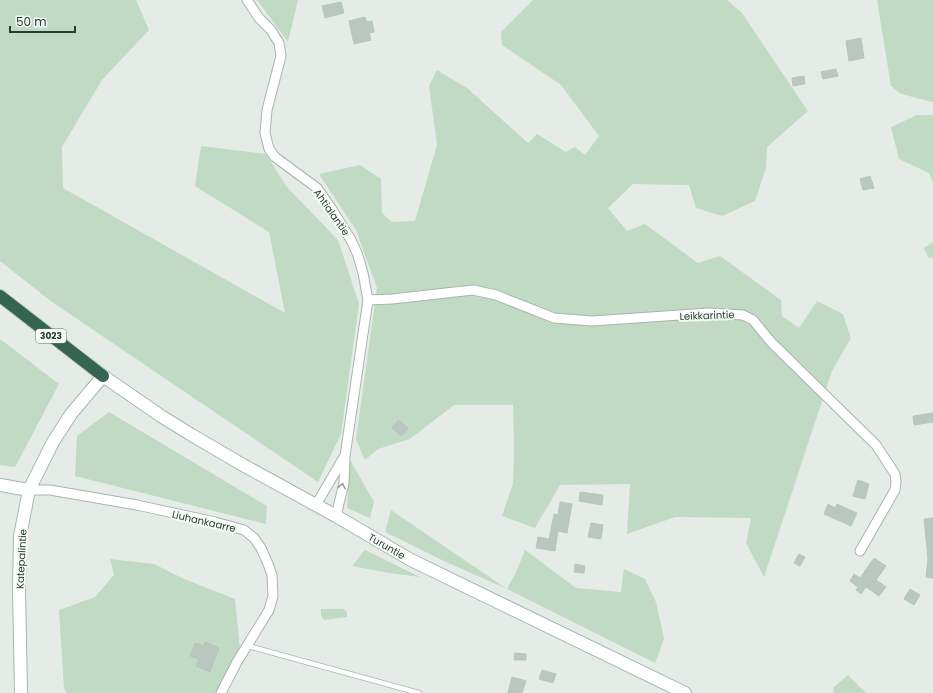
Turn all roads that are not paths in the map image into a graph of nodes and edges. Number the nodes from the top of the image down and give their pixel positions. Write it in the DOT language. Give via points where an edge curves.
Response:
graph roads {
  1 [pos="247,0"];
  2 [pos="0,296"];
  3 [pos="368,300"];
  4 [pos="103,376"];
  5 [pos="345,456"];
  6 [pos="0,485"];
  7 [pos="29,490"];
  8 [pos="316,505"];
  9 [pos="336,516"];
  10 [pos="860,551"];
  11 [pos="248,646"];
  12 [pos="21,693"];
  13 [pos="221,693"];
  14 [pos="419,693"];
  15 [pos="685,693"];
  1 -- 3 [label="street, Ahtialantie" via="259,18 272,30 279,43 281,56 267,110 264,133 269,149 275,157 317,188 331,208 357,253"];
  2 -- 4 [label="highway, 3023"];
  3 -- 5 [label="street, Ahtialantie"];
  3 -- 10 [label="street, Leikkarintie" via="473,290 496,295 554,318 592,321 709,313 743,315 753,320 771,342 876,445 895,474 895,490"];
  4 -- 7 [label="main road, Katepalintie" via="53,442"];
  4 -- 8 [label="main road, Turuntie" via="190,434"];
  5 -- 8 [label="street, Ahtialantie"];
  9 -- 5 [label="street, Ahtialantie, one-way" via="344,482"];
  6 -- 7 [label="main road"];
  7 -- 11 [label="street, Liuhankaarre" via="50,490 137,505 244,530 254,538 266,555 273,585 269,610"];
  7 -- 12 [label="main road, Katepalintie" via="20,536"];
  8 -- 9 [label="main road, Turuntie"];
  9 -- 15 [label="main road, Turuntie" via="410,560"];
  11 -- 13 [label="street, Liuhankaarre"];
  11 -- 14 [label="lane"];
}
